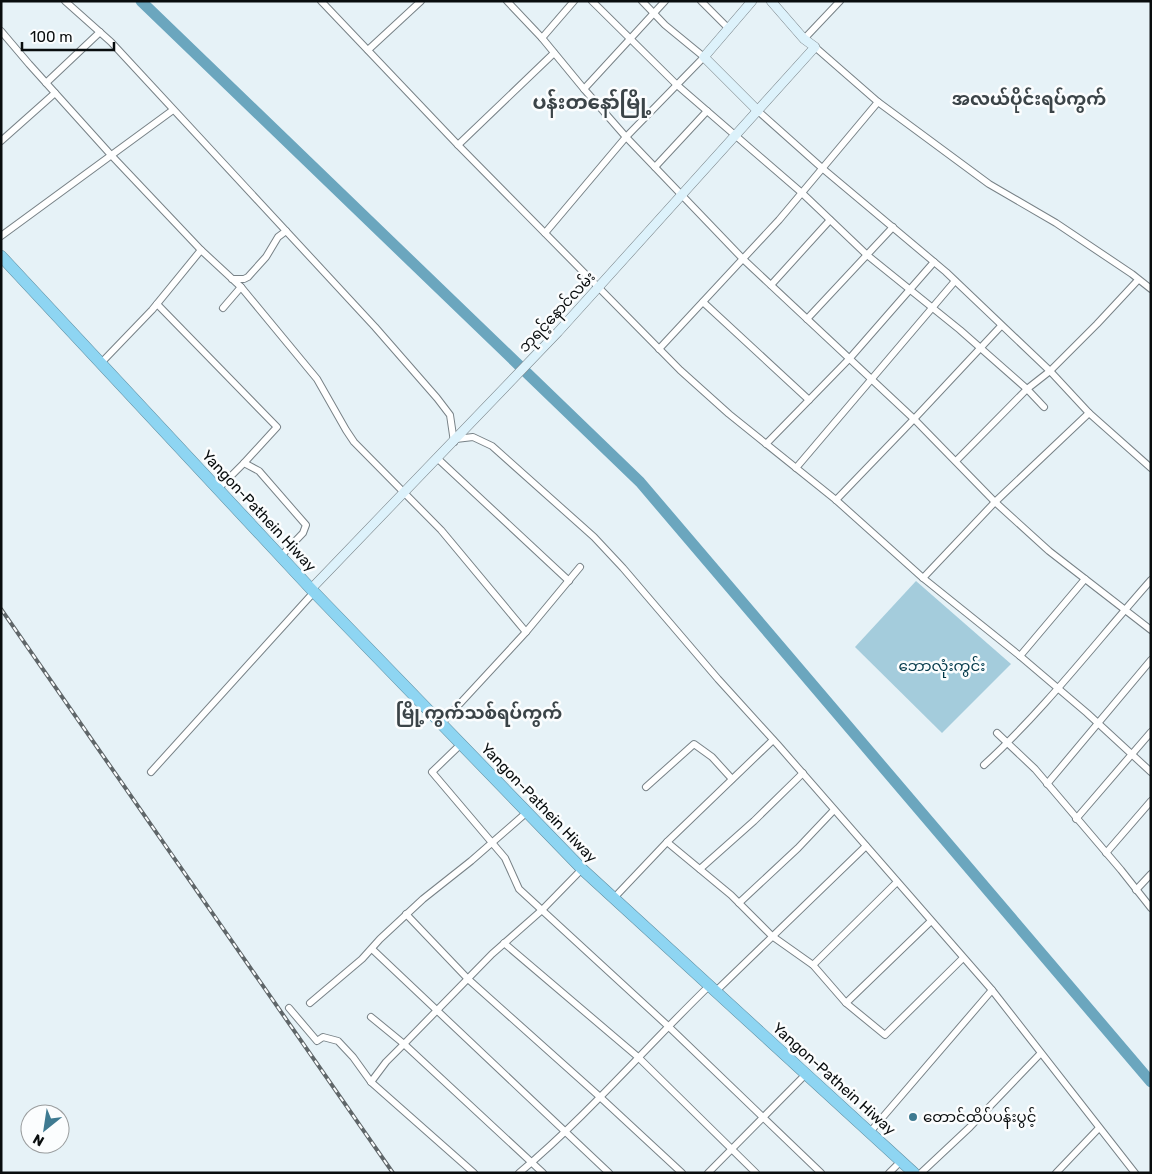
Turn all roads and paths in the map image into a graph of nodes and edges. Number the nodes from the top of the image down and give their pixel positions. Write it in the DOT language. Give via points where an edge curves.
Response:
graph roads {
  1 [pos="65,1"];
  2 [pos="321,1"];
  3 [pos="421,1"];
  4 [pos="507,1"];
  5 [pos="574,1"];
  6 [pos="592,1"];
  7 [pos="642,1"];
  8 [pos="665,1"];
  9 [pos="702,1"];
  10 [pos="752,1"];
  11 [pos="771,1"];
  12 [pos="840,1"];
  13 [pos="654,14"];
  14 [pos="729,29"];
  15 [pos="1,31"];
  16 [pos="100,32"];
  17 [pos="542,38"];
  18 [pos="630,39"];
  19 [pos="804,40"];
  20 [pos="815,47"];
  21 [pos="368,50"];
  22 [pos="554,53"];
  23 [pos="704,58"];
  24 [pos="46,83"];
  25 [pos="677,85"];
  26 [pos="584,89"];
  27 [pos="55,93"];
  28 [pos="878,102"];
  29 [pos="172,110"];
  30 [pos="707,110"];
  31 [pos="758,111"];
  32 [pos="735,136"];
  33 [pos="626,137"];
  34 [pos="1,141"];
  35 [pos="458,146"];
  36 [pos="111,155"];
  37 [pos="655,167"];
  38 [pos="822,168"];
  39 [pos="802,193"];
  40 [pos="682,194"];
  41 [pos="830,220"];
  42 [pos="893,227"];
  43 [pos="286,231"];
  44 [pos="546,233"];
  45 [pos="1,236"];
  46 [pos="201,250"];
  47 [pos="867,255"];
  48 [pos="1,256"];
  49 [pos="743,260"];
  50 [pos="934,262"];
  51 [pos="232,279"];
  52 [pos="1138,280"];
  53 [pos="956,281"];
  54 [pos="771,285"];
  55 [pos="241,287"];
  56 [pos="599,288"];
  57 [pos="910,289"];
  58 [pos="1151,289"];
  59 [pos="703,302"];
  60 [pos="157,304"];
  61 [pos="223,308"];
  62 [pos="932,308"];
  63 [pos="807,318"];
  64 [pos="1001,326"];
  65 [pos="980,348"];
  66 [pos="659,349"];
  67 [pos="850,358"];
  68 [pos="101,363"];
  69 [pos="1050,371"];
  70 [pos="873,379"];
  71 [pos="1028,389"];
  72 [pos="809,400"];
  73 [pos="1044,407"];
  74 [pos="1089,413"];
  75 [pos="914,419"];
  76 [pos="456,439"];
  77 [pos="766,444"];
  78 [pos="437,458"];
  79 [pos="956,461"];
  80 [pos="244,463"];
  81 [pos="796,468"];
  82 [pos="1151,468"];
  83 [pos="218,489"];
  84 [pos="404,493"];
  85 [pos="836,500"];
  86 [pos="996,502"];
  87 [pos="281,556"];
  88 [pos="580,567"];
  89 [pos="923,578"];
  90 [pos="1085,579"];
  91 [pos="1151,580"];
  92 [pos="569,581"];
  93 [pos="313,591"];
  94 [pos="1124,611"];
  95 [pos="1151,630"];
  96 [pos="526,632"];
  97 [pos="1020,656"];
  98 [pos="1151,660"];
  99 [pos="1058,688"];
  100 [pos="441,724"];
  101 [pos="1099,724"];
  102 [pos="1151,732"];
  103 [pos="997,733"];
  104 [pos="774,740"];
  105 [pos="1008,743"];
  106 [pos="461,744"];
  107 [pos="1132,755"];
  108 [pos="984,765"];
  109 [pos="151,772"];
  110 [pos="1151,772"];
  111 [pos="803,773"];
  112 [pos="732,779"];
  113 [pos="1047,784"];
  114 [pos="646,787"];
  115 [pos="1151,801"];
  116 [pos="834,810"];
  117 [pos="526,813"];
  118 [pos="1076,819"];
  119 [pos="492,842"];
  120 [pos="667,842"];
  121 [pos="866,846"];
  122 [pos="1106,853"];
  123 [pos="582,869"];
  124 [pos="700,869"];
  125 [pos="1151,874"];
  126 [pos="897,882"];
  127 [pos="1136,890"];
  128 [pos="613,899"];
  129 [pos="739,903"];
  130 [pos="1151,908"];
  131 [pos="542,910"];
  132 [pos="406,914"];
  133 [pos="931,921"];
  134 [pos="772,936"];
  135 [pos="504,944"];
  136 [pos="372,949"];
  137 [pos="963,958"];
  138 [pos="814,965"];
  139 [pos="468,979"];
  140 [pos="712,989"];
  141 [pos="992,990"];
  142 [pos="310,1003"];
  143 [pos="846,1003"];
  144 [pos="289,1008"];
  145 [pos="436,1011"];
  146 [pos="371,1017"];
  147 [pos="668,1026"];
  148 [pos="404,1044"];
  149 [pos="1040,1054"];
  150 [pos="638,1058"];
  151 [pos="806,1074"];
  152 [pos="371,1082"];
  153 [pos="600,1096"];
  154 [pos="762,1116"];
  155 [pos="1099,1128"];
  156 [pos="564,1131"];
  157 [pos="870,1132"];
  158 [pos="731,1149"];
  159 [pos="901,1160"];
  160 [pos="532,1162"];
  161 [pos="1133,1170"];
  162 [pos="474,1173"];
  163 [pos="519,1173"];
  164 [pos="543,1173"];
  165 [pos="610,1173"];
  166 [pos="682,1173"];
  167 [pos="708,1173"];
  168 [pos="756,1173"];
  169 [pos="821,1173"];
  170 [pos="889,1173"];
  171 [pos="914,1173"];
  172 [pos="921,1173"];
  173 [pos="1056,1173"];
  174 [pos="1125,1173"];
  1 -- 16 [label="street"];
  2 -- 21 [label="street"];
  3 -- 21 [label="street"];
  4 -- 17 [label="street"];
  5 -- 17 [label="street"];
  6 -- 18 [label="street"];
  7 -- 13 [label="street"];
  8 -- 13 [label="street"];
  9 -- 14 [label="street"];
  10 -- 14 [label="street"];
  11 -- 19 [label="street"];
  12 -- 19 [label="street"];
  13 -- 18 [label="street"];
  13 -- 23 [label="street"];
  14 -- 23 [label="street"];
  15 -- 24 [label="street"];
  16 -- 24 [label="street"];
  16 -- 29 [label="street"];
  17 -- 22 [label="street"];
  18 -- 25 [label="street"];
  18 -- 26 [label="street"];
  19 -- 20 [label="street"];
  20 -- 28 [label="street"];
  20 -- 31 [label="street, ဘုရင့်နောင်လမ်း"];
  21 -- 35 [label="street"];
  22 -- 26 [label="street"];
  22 -- 35 [label="street"];
  23 -- 25 [label="street"];
  23 -- 31 [label="street"];
  24 -- 27 [label="street"];
  25 -- 30 [label="street"];
  25 -- 33 [label="street"];
  26 -- 33 [label="street"];
  27 -- 34 [label="street"];
  27 -- 36 [label="street"];
  28 -- 38 [label="street"];
  28 -- 52 [label="street" via="990,184 1056,223"];
  29 -- 36 [label="street"];
  29 -- 43 [label="street"];
  30 -- 32 [label="street"];
  30 -- 37 [label="street"];
  31 -- 32 [label="street, ဘုရင့်နောင်လမ်း"];
  31 -- 38 [label="street"];
  32 -- 39 [label="street"];
  32 -- 40 [label="street, ဘုရင့်နောင်လမ်း"];
  33 -- 37 [label="street"];
  33 -- 44 [label="street"];
  35 -- 44 [label="street"];
  36 -- 45 [label="street"];
  36 -- 46 [label="street"];
  37 -- 40 [label="street"];
  38 -- 39 [label="street"];
  38 -- 42 [label="street"];
  39 -- 41 [label="street"];
  39 -- 49 [label="street"];
  40 -- 49 [label="street"];
  40 -- 56 [label="street, ဘုရင့်နောင်လမ်း"];
  41 -- 47 [label="street"];
  41 -- 54 [label="street"];
  42 -- 47 [label="street"];
  42 -- 50 [label="street"];
  43 -- 51 [label="street" via="248,276"];
  43 -- 76 [label="street" via="437,398 450,416"];
  44 -- 56 [label="street"];
  46 -- 51 [label="street"];
  46 -- 60 [label="street"];
  47 -- 57 [label="street"];
  47 -- 63 [label="street"];
  48 -- 68 [label="highway, Yangon-Pathein Hiway"];
  49 -- 54 [label="street"];
  49 -- 59 [label="street"];
  50 -- 53 [label="street"];
  50 -- 57 [label="street"];
  51 -- 55 [label="street"];
  52 -- 58 [label="street"];
  52 -- 69 [label="street"];
  53 -- 62 [label="street"];
  53 -- 64 [label="street"];
  54 -- 63 [label="street"];
  55 -- 61 [label="street"];
  55 -- 84 [label="street" via="318,380 354,442"];
  56 -- 66 [label="street"];
  56 -- 76 [label="street, ဘုရင့်နောင်လမ်း"];
  57 -- 62 [label="street"];
  57 -- 67 [label="street"];
  59 -- 66 [label="street"];
  59 -- 72 [label="street"];
  60 -- 68 [label="street"];
  60 -- 80 [label="street" via="277,427"];
  62 -- 65 [label="street"];
  62 -- 70 [label="street"];
  63 -- 67 [label="street"];
  64 -- 65 [label="street"];
  64 -- 69 [label="street"];
  65 -- 71 [label="street"];
  65 -- 75 [label="street"];
  66 -- 77 [label="street"];
  67 -- 70 [label="street"];
  67 -- 72 [label="street"];
  68 -- 83 [label="highway, Yangon-Pathein Hiway"];
  69 -- 71 [label="street"];
  69 -- 74 [label="street"];
  70 -- 75 [label="street"];
  70 -- 81 [label="street"];
  71 -- 73 [label="street"];
  71 -- 79 [label="street"];
  72 -- 77 [label="street"];
  74 -- 82 [label="street"];
  74 -- 86 [label="street"];
  75 -- 79 [label="street"];
  75 -- 85 [label="street"];
  76 -- 78 [label="street, ဘုရင့်နောင်လမ်း"];
  76 -- 104 [label="street" via="473,437 492,446 594,537"];
  77 -- 81 [label="street"];
  78 -- 84 [label="street, ဘုရင့်နောင်လမ်း"];
  78 -- 92 [label="street"];
  79 -- 86 [label="street"];
  80 -- 83 [label="street"];
  80 -- 87 [label="street" via="259,470 306,526"];
  81 -- 85 [label="street"];
  83 -- 87 [label="highway, Yangon-Pathein Hiway"];
  84 -- 93 [label="street, ဘုရင့်နောင်လမ်း"];
  84 -- 96 [label="street" via="441,530"];
  85 -- 89 [label="street"];
  86 -- 89 [label="street"];
  86 -- 90 [label="street" via="1049,552"];
  87 -- 93 [label="highway, Yangon-Pathein Hiway"];
  88 -- 92 [label="street"];
  89 -- 97 [label="street"];
  90 -- 94 [label="street"];
  90 -- 97 [label="street"];
  91 -- 94 [label="street"];
  92 -- 96 [label="street"];
  93 -- 100 [label="highway, Yangon-Pathein Hiway"];
  93 -- 109 [label="street"];
  94 -- 95 [label="street"];
  94 -- 99 [label="street"];
  96 -- 100 [label="street"];
  97 -- 99 [label="street"];
  98 -- 101 [label="street"];
  99 -- 101 [label="street"];
  99 -- 105 [label="street"];
  100 -- 106 [label="highway, Yangon-Pathein Hiway"];
  101 -- 107 [label="street"];
  101 -- 113 [label="street"];
  102 -- 107 [label="street"];
  103 -- 105 [label="street"];
  104 -- 111 [label="street"];
  104 -- 112 [label="street"];
  105 -- 108 [label="street"];
  105 -- 113 [label="street"];
  106 -- 117 [label="highway, Yangon-Pathein Hiway"];
  106 -- 119 [label="street" via="432,772"];
  107 -- 110 [label="street"];
  107 -- 118 [label="street"];
  111 -- 116 [label="street"];
  111 -- 124 [label="street"];
  112 -- 114 [label="street" via="694,744"];
  112 -- 120 [label="street"];
  113 -- 118 [label="street"];
  115 -- 122 [label="street"];
  116 -- 121 [label="street"];
  116 -- 129 [label="street"];
  117 -- 119 [label="street"];
  117 -- 123 [label="highway, Yangon-Pathein Hiway"];
  118 -- 122 [label="street"];
  119 -- 131 [label="street" via="505,858 519,889"];
  119 -- 132 [label="street"];
  120 -- 124 [label="street"];
  120 -- 128 [label="street"];
  121 -- 126 [label="street"];
  121 -- 134 [label="street"];
  122 -- 127 [label="street"];
  123 -- 128 [label="highway, Yangon-Pathein Hiway"];
  123 -- 131 [label="street"];
  124 -- 129 [label="street"];
  125 -- 127 [label="street"];
  126 -- 133 [label="street"];
  126 -- 138 [label="street"];
  127 -- 130 [label="street"];
  128 -- 140 [label="highway, Yangon-Pathein Hiway"];
  129 -- 134 [label="street"];
  131 -- 135 [label="street"];
  131 -- 147 [label="street"];
  132 -- 136 [label="street"];
  132 -- 139 [label="street"];
  133 -- 137 [label="street"];
  133 -- 143 [label="street"];
  134 -- 138 [label="street"];
  134 -- 140 [label="street"];
  135 -- 139 [label="street"];
  135 -- 150 [label="street"];
  136 -- 142 [label="street"];
  136 -- 145 [label="street"];
  137 -- 141 [label="street"];
  137 -- 143 [label="street" via="885,1035"];
  138 -- 143 [label="street"];
  139 -- 145 [label="street"];
  139 -- 153 [label="street"];
  140 -- 147 [label="street"];
  140 -- 151 [label="highway, Yangon-Pathein Hiway"];
  141 -- 149 [label="street"];
  141 -- 157 [label="street"];
  144 -- 152 [label="street" via="317,1041 323,1037 338,1042"];
  145 -- 148 [label="street"];
  145 -- 156 [label="street"];
  146 -- 148 [label="street"];
  147 -- 150 [label="street"];
  147 -- 154 [label="street"];
  148 -- 152 [label="street"];
  148 -- 160 [label="street"];
  149 -- 155 [label="street"];
  149 -- 172 [label="street"];
  150 -- 153 [label="street"];
  150 -- 158 [label="street"];
  151 -- 154 [label="street"];
  151 -- 157 [label="highway, Yangon-Pathein Hiway"];
  152 -- 162 [label="street"];
  153 -- 156 [label="street"];
  153 -- 166 [label="street"];
  154 -- 158 [label="street"];
  154 -- 169 [label="street"];
  155 -- 161 [label="street"];
  155 -- 173 [label="street"];
  156 -- 160 [label="street"];
  156 -- 165 [label="street"];
  157 -- 159 [label="highway, Yangon-Pathein Hiway"];
  158 -- 167 [label="street"];
  158 -- 168 [label="street"];
  159 -- 170 [label="street"];
  159 -- 171 [label="highway, Yangon-Pathein Hiway"];
  160 -- 163 [label="street"];
  160 -- 164 [label="street"];
  161 -- 174 [label="street"];
}
